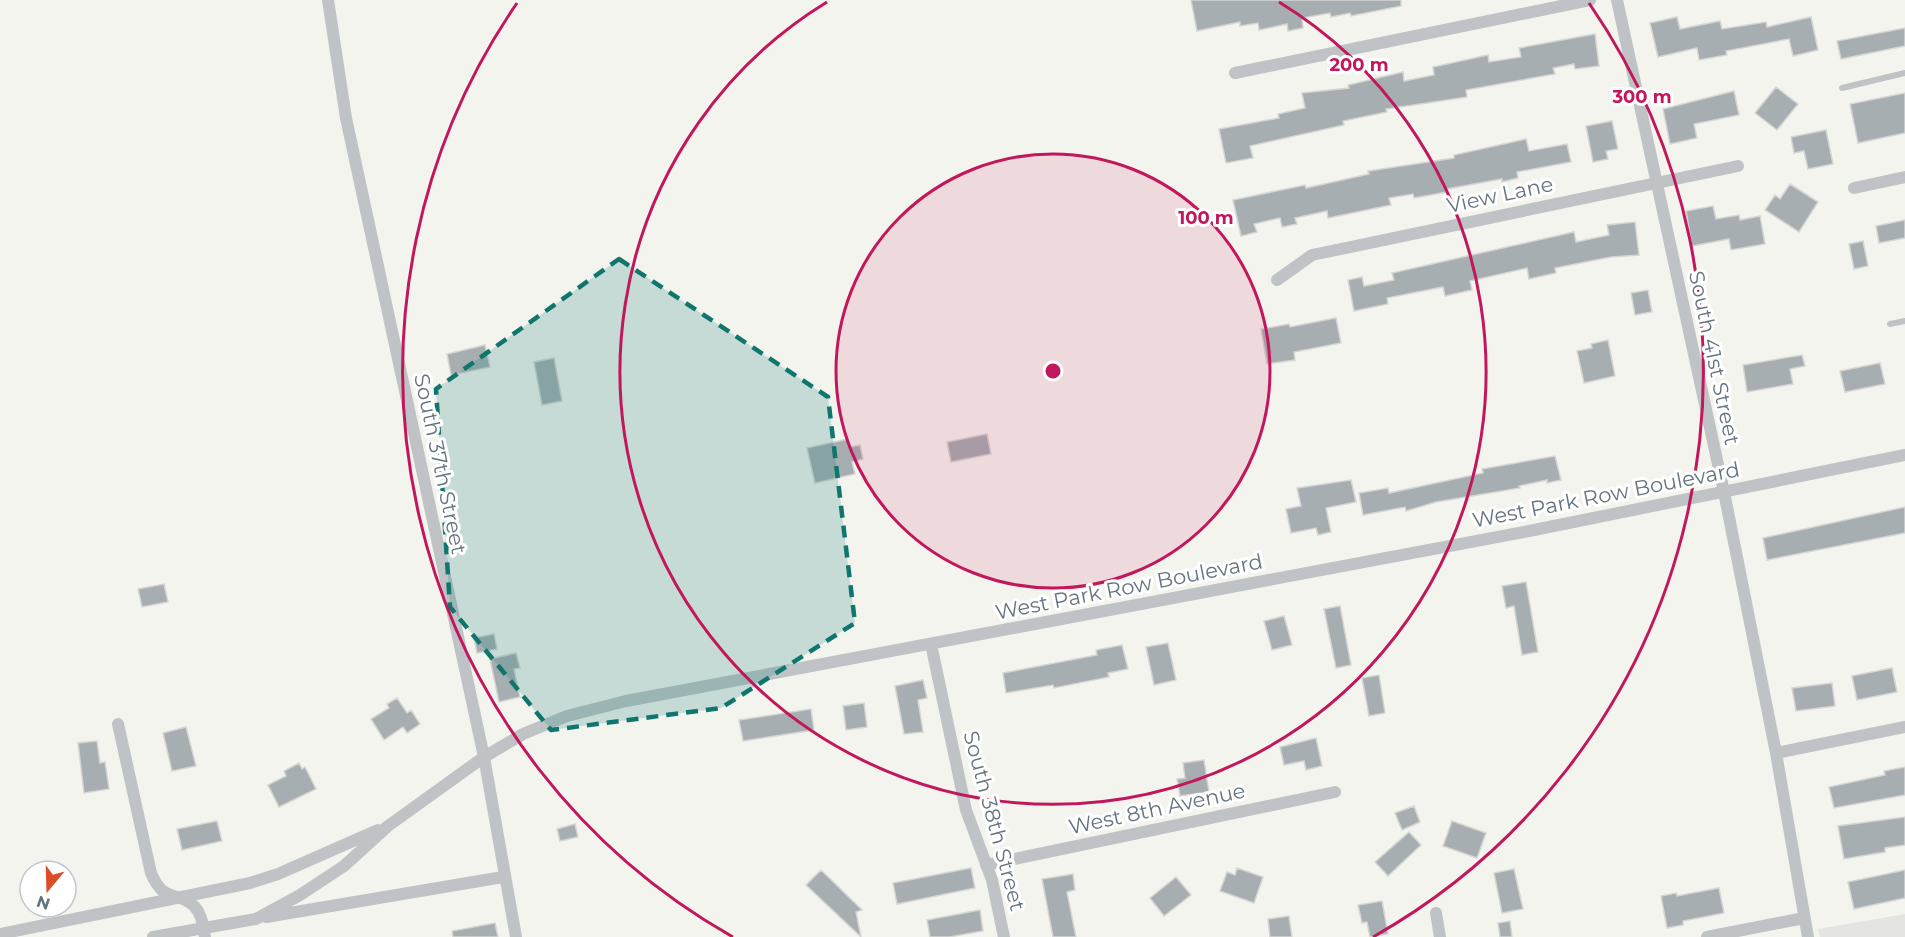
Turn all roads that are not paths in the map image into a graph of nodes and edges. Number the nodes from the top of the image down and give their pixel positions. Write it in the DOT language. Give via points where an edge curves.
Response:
graph roads {
  1 [pos="328,0"];
  2 [pos="1590,0"];
  3 [pos="1617,0"];
  4 [pos="1236,73"];
  5 [pos="1905,73"];
  6 [pos="1842,87"];
  7 [pos="1738,166"];
  8 [pos="1905,177"];
  9 [pos="1656,183"];
  10 [pos="1854,188"];
  11 [pos="1277,279"];
  12 [pos="1905,321"];
  13 [pos="1890,324"];
  14 [pos="1905,455"];
  15 [pos="1724,492"];
  16 [pos="931,644"];
  17 [pos="118,724"];
  18 [pos="1905,727"];
  19 [pos="1776,753"];
  20 [pos="484,757"];
  21 [pos="1335,792"];
  22 [pos="388,826"];
  23 [pos="987,865"];
  24 [pos="503,877"];
  25 [pos="175,898"];
  26 [pos="1436,913"];
  27 [pos="1804,918"];
  28 [pos="256,919"];
  29 [pos="205,933"];
  30 [pos="0,934"];
  31 [pos="153,937"];
  32 [pos="516,937"];
  33 [pos="1004,937"];
  34 [pos="1440,937"];
  35 [pos="1707,937"];
  36 [pos="1808,937"];
  1 -- 20 [label="street, South 37th Street" via="346,118"];
  2 -- 4 [label="street"];
  3 -- 9 [label="street, South 41st Street"];
  5 -- 6 [label="lane"];
  7 -- 9 [label="street, View Lane"];
  8 -- 10 [label="street"];
  9 -- 11 [label="street, View Lane" via="1312,255"];
  9 -- 15 [label="street, South 41st Street"];
  12 -- 13 [label="lane"];
  14 -- 15 [label="street, West Park Row Boulevard"];
  15 -- 16 [label="street, West Park Row Boulevard"];
  15 -- 19 [label="street, South 41st Street"];
  16 -- 20 [label="street, West Park Row Boulevard" via="567,716 523,734"];
  16 -- 23 [label="street, South 38th Street" via="966,810"];
  17 -- 25 [label="street" via="151,873 161,892"];
  18 -- 19 [label="street"];
  19 -- 27 [label="street, South 41st Street"];
  20 -- 22 [label="street, West Park Row Boulevard"];
  20 -- 24 [label="street, South 37th Street"];
  21 -- 23 [label="street, West 8th Avenue"];
  22 -- 25 [label="street, West Park Row Boulevard" via="278,874"];
  22 -- 28 [label="street, West Park Row Boulevard" via="344,866"];
  23 -- 33 [label="street, South 38th Street"];
  24 -- 28 [label="street, West Park Row Boulevard"];
  24 -- 32 [label="street, South 37th Street"];
  25 -- 29 [label="street" via="193,904"];
  25 -- 30 [label="street, West Park Row Boulevard"];
  26 -- 34 [label="street"];
  27 -- 35 [label="street"];
  27 -- 36 [label="street, South 41st Street"];
  28 -- 29 [label="street, West Park Row Boulevard"];
  29 -- 31 [label="street, West Park Row Boulevard"];
}
